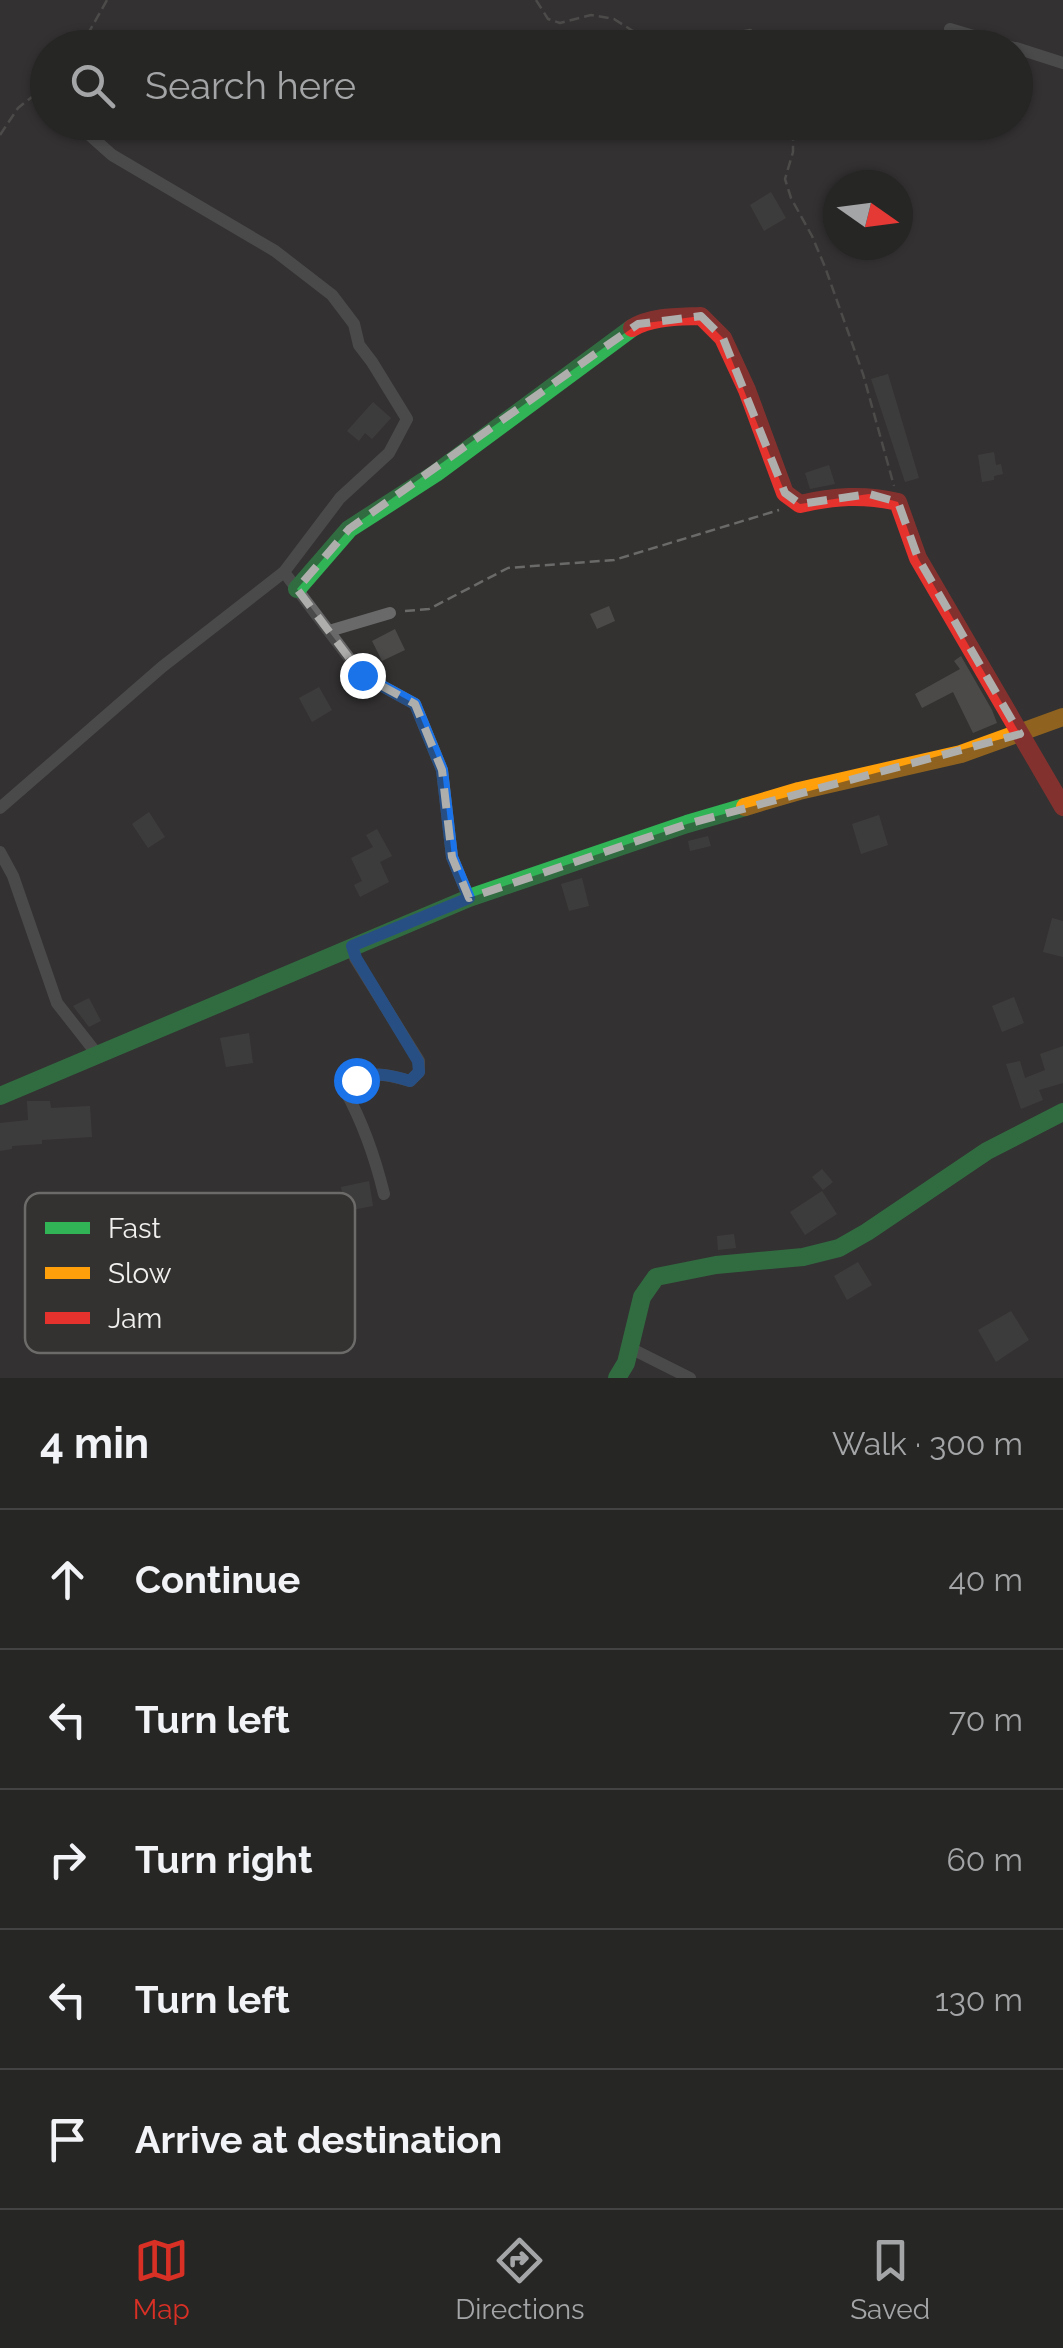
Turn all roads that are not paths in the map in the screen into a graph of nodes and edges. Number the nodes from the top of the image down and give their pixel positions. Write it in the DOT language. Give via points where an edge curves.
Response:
graph roads {
  1 [pos="950,29"];
  2 [pos="953,30"];
  3 [pos="1033,54"];
  4 [pos="1063,63"];
  5 [pos="95,140"];
  6 [pos="284,572"];
  7 [pos="297,588"];
  8 [pos="390,613"];
  9 [pos="329,631"];
  10 [pos="1063,718"];
  11 [pos="1020,734"];
  12 [pos="0,808"];
  13 [pos="1063,808"];
  14 [pos="0,852"];
  15 [pos="469,898"];
  16 [pos="352,946"];
  17 [pos="97,1054"];
  18 [pos="0,1096"];
  19 [pos="1063,1112"];
  20 [pos="384,1194"];
  21 [pos="630,1348"];
  22 [pos="617,1378"];
  23 [pos="690,1378"];
  1 -- 2 [label="street"];
  3 -- 4 [label="street"];
  5 -- 6 [label="street" via="275,250 332,295 407,419 390,453 340,498"];
  6 -- 7 [label="street"];
  6 -- 12 [label="street"];
  7 -- 9 [label="street"];
  7 -- 11 [label="street" via="349,529 638,324 702,316 723,338 785,494 800,504 869,494 898,502 918,558"];
  8 -- 9 [label="street"];
  9 -- 15 [label="street" via="362,675 415,704 442,770 452,857"];
  10 -- 11 [label="street"];
  11 -- 13 [label="street"];
  11 -- 15 [label="street" via="687,824"];
  14 -- 17 [label="street" via="56,1002"];
  15 -- 16 [label="street"];
  16 -- 17 [label="street"];
  16 -- 20 [label="street" via="418,1061 419,1072 410,1081 370,1074 345,1090"];
  17 -- 18 [label="street"];
  19 -- 21 [label="street" via="987,1150 839,1248 656,1277 642,1297"];
  21 -- 22 [label="street"];
  21 -- 23 [label="street"];
}
